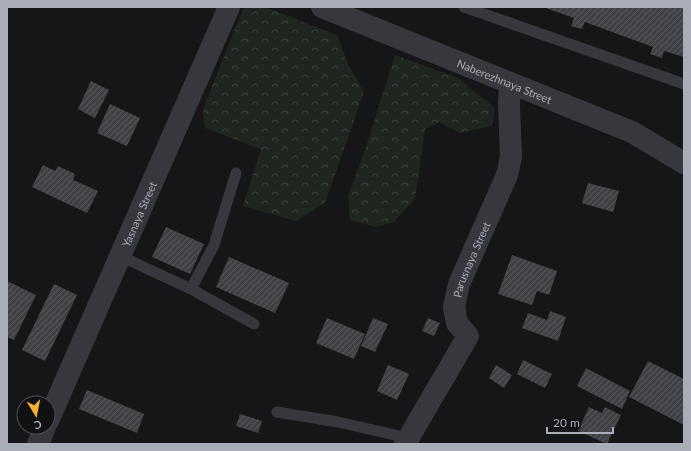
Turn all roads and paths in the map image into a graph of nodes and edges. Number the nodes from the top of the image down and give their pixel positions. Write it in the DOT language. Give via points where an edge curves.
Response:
graph roads {
  1 [pos="229,7"];
  2 [pos="322,7"];
  3 [pos="464,7"];
  4 [pos="510,83"];
  5 [pos="684,84"];
  6 [pos="684,163"];
  7 [pos="236,173"];
  8 [pos="120,256"];
  9 [pos="191,289"];
  10 [pos="254,324"];
  11 [pos="56,403"];
  12 [pos="277,412"];
  13 [pos="407,441"];
  1 -- 8 [label="street, Yasnaya Street"];
  2 -- 4 [label="street, Naberezhnaya Street"];
  3 -- 5 [label="lane"];
  4 -- 6 [label="street, Naberezhnaya Street" via="632,132"];
  4 -- 13 [label="street, Parusnaya Street" via="512,157 507,175 459,284 454,306 457,323 468,336"];
  7 -- 9 [label="lane" via="214,245"];
  8 -- 9 [label="lane"];
  8 -- 11 [label="street, Yasnaya Street"];
  9 -- 10 [label="lane"];
  12 -- 13 [label="lane" via="338,422"];
}
